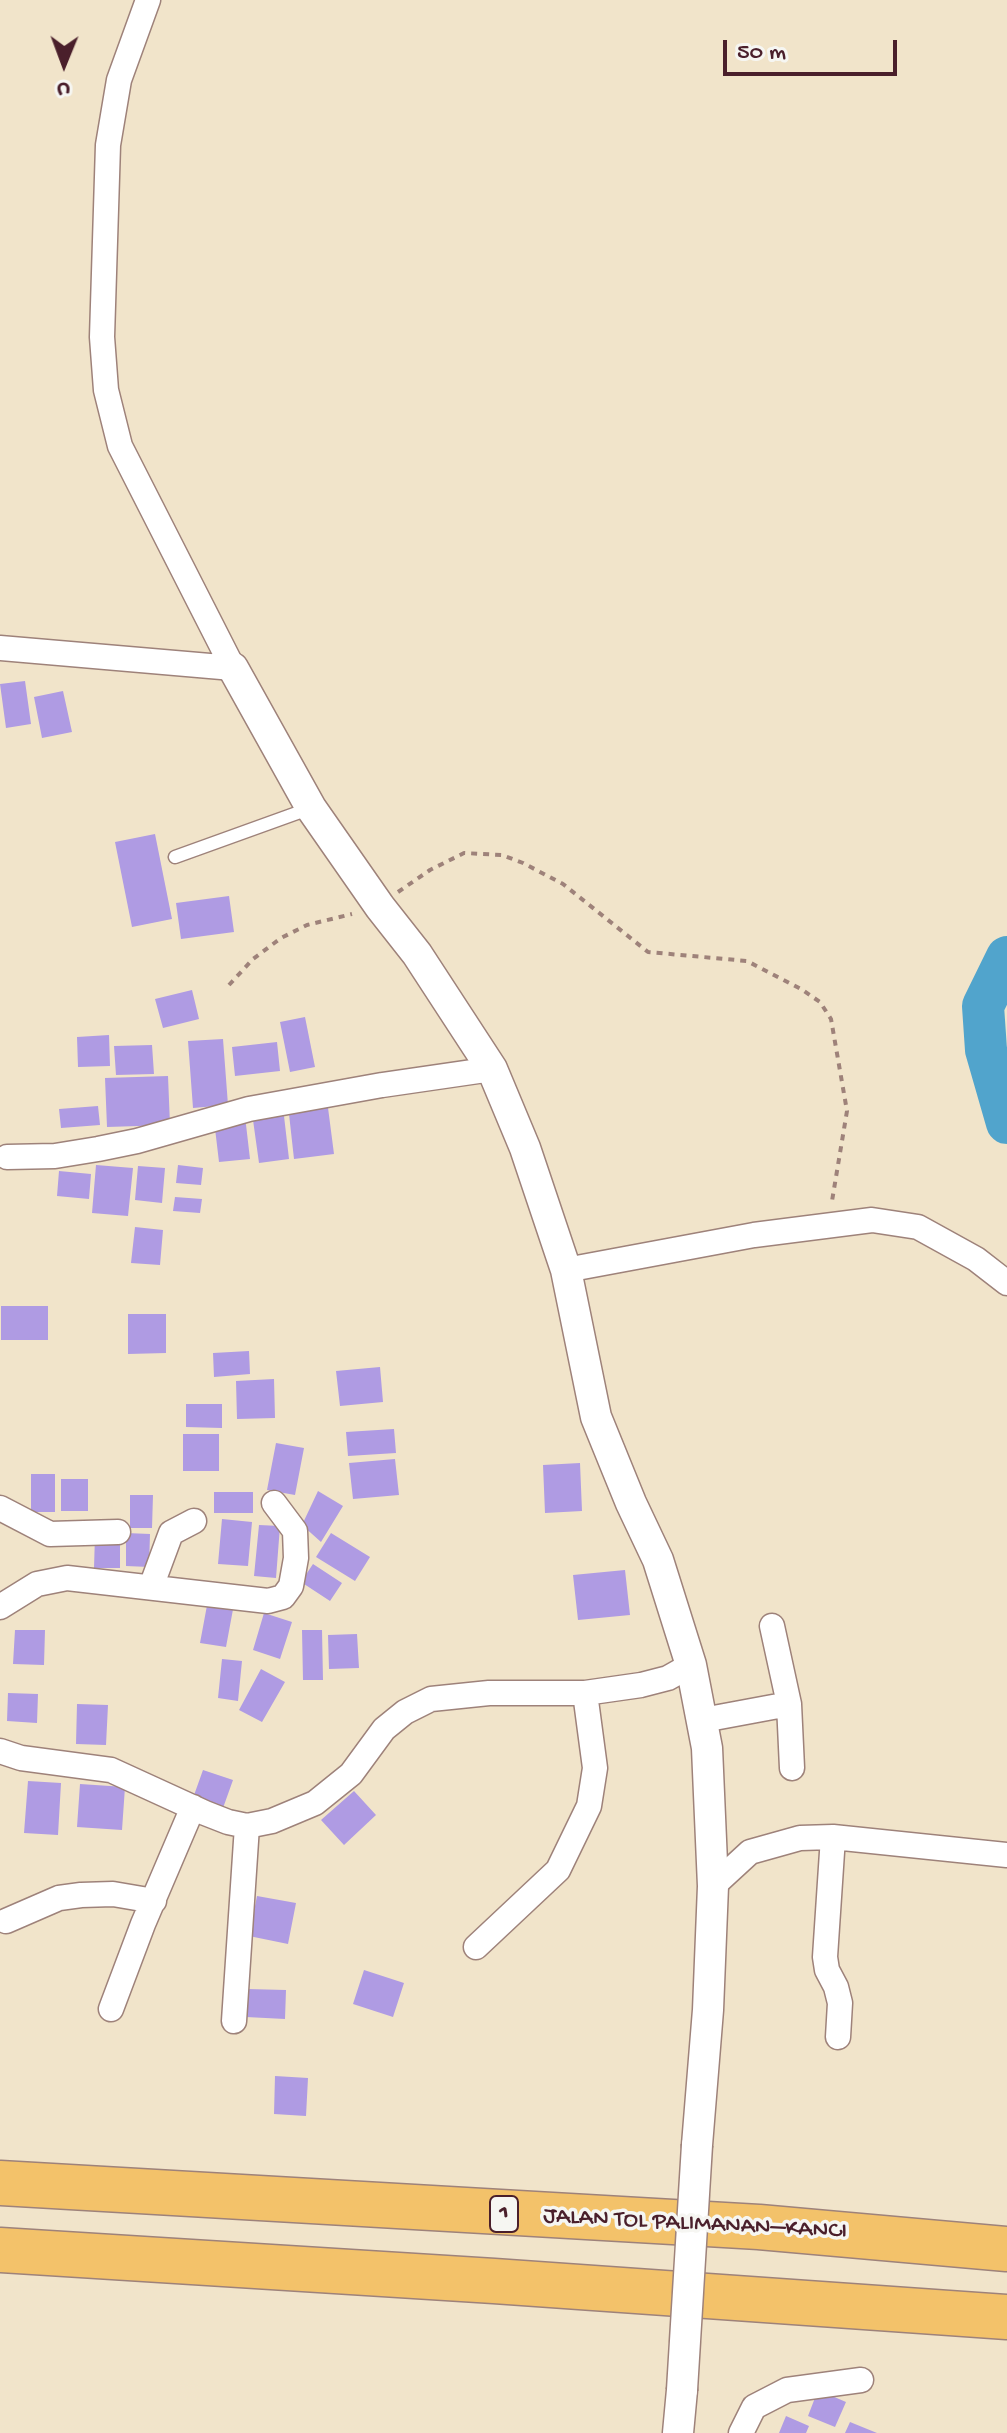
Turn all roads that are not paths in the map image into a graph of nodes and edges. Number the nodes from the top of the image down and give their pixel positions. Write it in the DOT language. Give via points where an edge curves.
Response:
graph roads {
  1 [pos="148,0"];
  2 [pos="0,648"];
  3 [pos="233,668"];
  4 [pos="311,808"];
  5 [pos="175,857"];
  6 [pos="492,1069"];
  7 [pos="7,1157"];
  8 [pos="566,1270"];
  9 [pos="1007,1283"];
  10 [pos="274,1503"];
  11 [pos="0,1508"];
  12 [pos="194,1521"];
  13 [pos="118,1532"];
  14 [pos="151,1587"];
  15 [pos="0,1607"];
  16 [pos="772,1626"];
  17 [pos="691,1665"];
  18 [pos="585,1693"];
  19 [pos="789,1704"];
  20 [pos="703,1720"];
  21 [pos="0,1751"];
  22 [pos="792,1768"];
  23 [pos="193,1807"];
  24 [pos="247,1826"];
  25 [pos="833,1837"];
  26 [pos="1007,1855"];
  27 [pos="713,1886"];
  28 [pos="154,1901"];
  29 [pos="6,1921"];
  30 [pos="476,1947"];
  31 [pos="111,2009"];
  32 [pos="234,2021"];
  33 [pos="838,2037"];
  34 [pos="0,2183"];
  35 [pos="1007,2249"];
  36 [pos="0,2250"];
  37 [pos="1007,2317"];
  38 [pos="861,2380"];
  39 [pos="678,2433"];
  40 [pos="741,2433"];
  1 -- 3 [label="street" via="119,80 108,145 102,337 106,390 120,446"];
  2 -- 3 [label="street"];
  3 -- 4 [label="street"];
  4 -- 5 [label="lane"];
  4 -- 6 [label="street"];
  6 -- 7 [label="street" via="249,1109 98,1149"];
  6 -- 8 [label="street"];
  8 -- 9 [label="street" via="754,1235 872,1220 918,1227"];
  8 -- 17 [label="street" via="596,1417 658,1560"];
  10 -- 14 [label="street" via="295,1531 291,1586 283,1597 268,1601"];
  11 -- 13 [label="street" via="50,1534"];
  12 -- 14 [label="street" via="171,1533"];
  14 -- 15 [label="street" via="67,1578 37,1584"];
  16 -- 19 [label="street"];
  17 -- 18 [label="street" via="668,1678"];
  17 -- 20 [label="street"];
  18 -- 24 [label="street" via="431,1699 384,1729 351,1774 315,1803"];
  18 -- 30 [label="street" via="595,1768 589,1806 558,1870"];
  19 -- 20 [label="street"];
  19 -- 22 [label="street"];
  20 -- 27 [label="street"];
  21 -- 23 [label="street" via="111,1770"];
  23 -- 24 [label="street"];
  23 -- 28 [label="street"];
  24 -- 32 [label="street"];
  25 -- 26 [label="street"];
  25 -- 27 [label="street" via="800,1838 750,1852"];
  25 -- 33 [label="street" via="825,1957 840,2003"];
  27 -- 39 [label="street, bridge"];
  28 -- 29 [label="street" via="81,1895 59,1898"];
  28 -- 31 [label="street"];
  34 -- 35 [label="highway, JALAN TOL PALIMANAN–KANCI / 1" via="759,2227"];
  36 -- 37 [label="highway"];
  38 -- 40 [label="street" via="787,2390 754,2407"];
}
